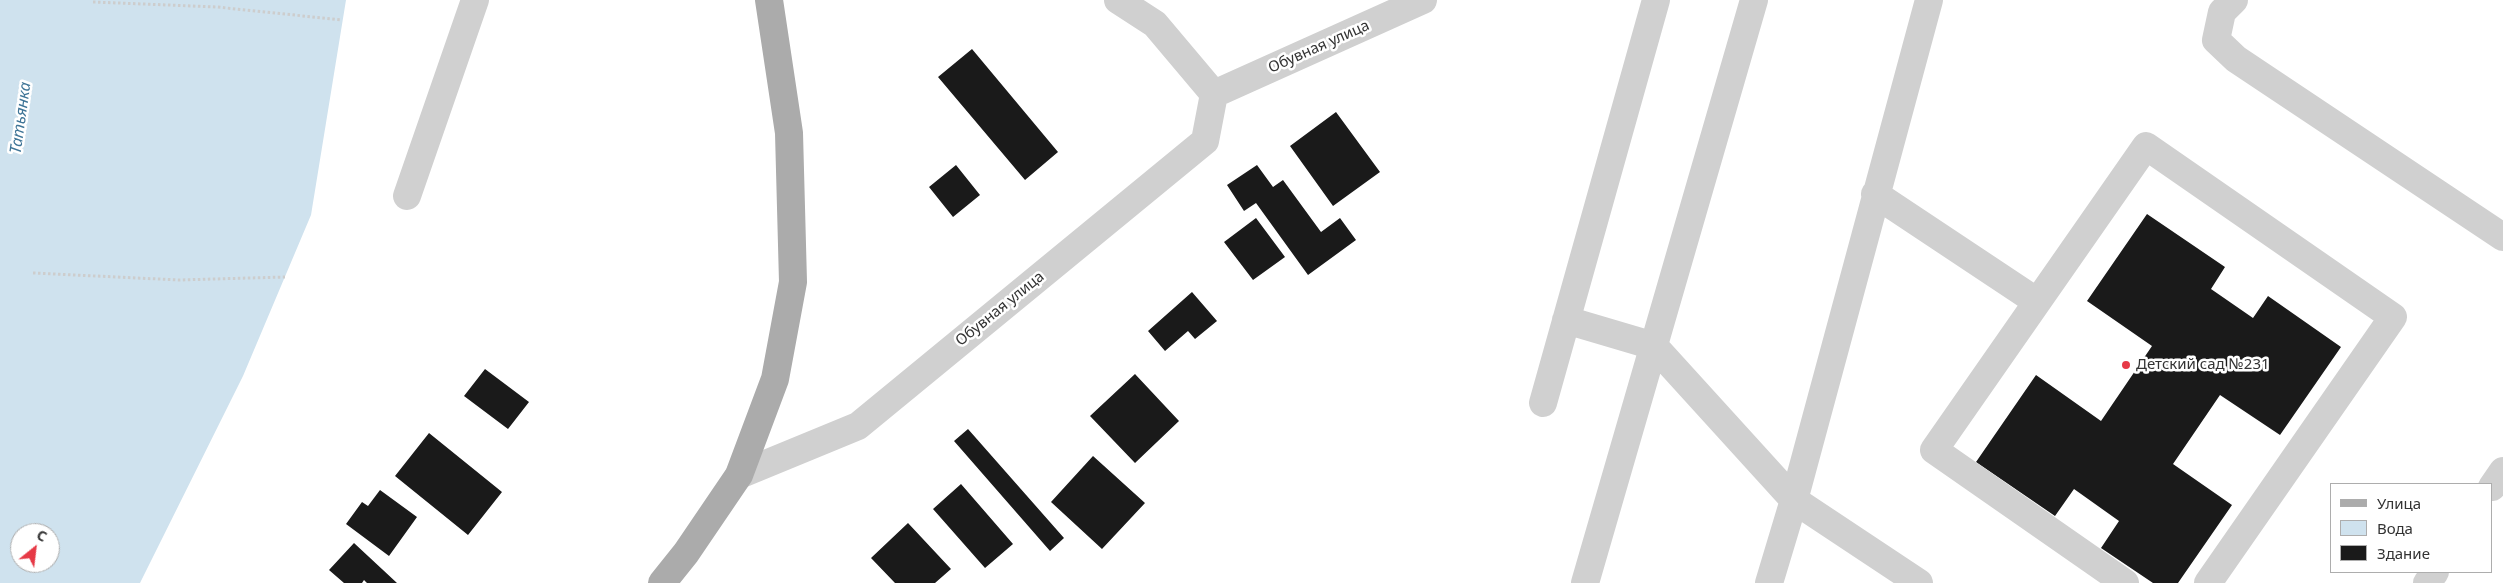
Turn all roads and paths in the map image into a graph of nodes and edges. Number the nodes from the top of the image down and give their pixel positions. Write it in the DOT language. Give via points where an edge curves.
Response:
graph roads {
  1 [pos="475,0"];
  2 [pos="769,0"];
  3 [pos="1118,0"];
  4 [pos="1423,0"];
  5 [pos="1656,0"];
  6 [pos="1754,0"];
  7 [pos="1928,0"];
  8 [pos="2234,0"];
  9 [pos="93,2"];
  10 [pos="342,20"];
  11 [pos="1214,94"];
  12 [pos="1875,194"];
  13 [pos="407,196"];
  14 [pos="2503,237"];
  15 [pos="33,273"];
  16 [pos="285,277"];
  17 [pos="2036,301"];
  18 [pos="1566,320"];
  19 [pos="1654,346"];
  20 [pos="1543,403"];
  21 [pos="2503,471"];
  22 [pos="739,475"];
  23 [pos="2493,486"];
  24 [pos="1794,500"];
  25 [pos="662,583"];
  26 [pos="1585,583"];
  27 [pos="1769,583"];
  28 [pos="1918,583"];
  29 [pos="2126,583"];
  30 [pos="2208,583"];
  1 -- 13 [label="street"];
  2 -- 22 [label="main road" via="789,133 794,282 774,380"];
  3 -- 11 [label="street" via="1155,24"];
  4 -- 11 [label="street, Обувная улица"];
  5 -- 18 [label="street"];
  6 -- 19 [label="street"];
  7 -- 12 [label="street"];
  8 -- 14 [label="street" via="2222,12 2216,40 2236,59"];
  9 -- 10 [label="path" via="217,7"];
  11 -- 22 [label="street, Обувная улица" via="1206,141 858,426"];
  12 -- 17 [label="street"];
  12 -- 24 [label="street"];
  15 -- 16 [label="path" via="179,280"];
  17 -- 29 [label="street" via="1934,450"];
  17 -- 30 [label="street" via="2146,146 2393,317"];
  18 -- 19 [label="street"];
  18 -- 20 [label="street"];
  19 -- 24 [label="street"];
  19 -- 26 [label="street"];
  21 -- 23 [label="street"];
  22 -- 25 [label="main road"];
  24 -- 27 [label="street"];
  24 -- 28 [label="street"];
}
